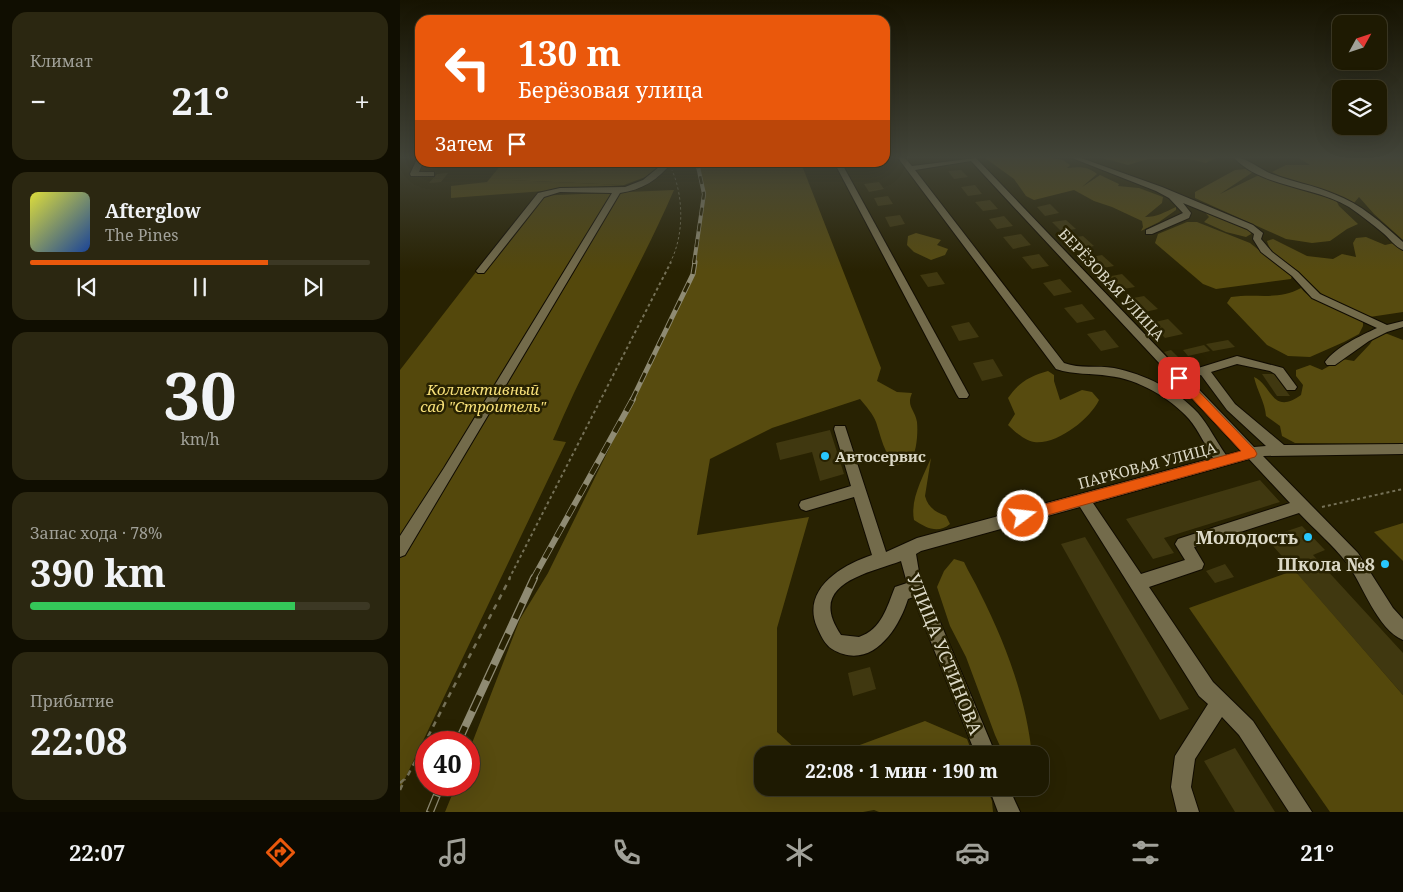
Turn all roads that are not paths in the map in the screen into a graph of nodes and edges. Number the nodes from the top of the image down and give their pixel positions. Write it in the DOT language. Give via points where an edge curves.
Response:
graph roads {
  1 [pos="540,196"];
  2 [pos="614,196"];
  3 [pos="855,196"];
  4 [pos="931,196"];
  5 [pos="1008,196"];
  6 [pos="1172,196"];
  7 [pos="1333,196"];
  8 [pos="1149,232"];
  9 [pos="1403,247"];
  10 [pos="481,271"];
  11 [pos="1403,324"];
  12 [pos="1385,328"];
  13 [pos="1330,362"];
  14 [pos="1204,370"];
  15 [pos="1179,378"];
  16 [pos="1291,388"];
  17 [pos="963,395"];
  18 [pos="840,428"];
  19 [pos="1403,449"];
  20 [pos="1280,450"];
  21 [pos="1250,454"];
  22 [pos="1223,461"];
  23 [pos="859,490"];
  24 [pos="1083,499"];
  25 [pos="806,505"];
  26 [pos="1302,506"];
  27 [pos="400,550"];
  28 [pos="908,552"];
  29 [pos="881,559"];
  30 [pos="1138,583"];
  31 [pos="917,588"];
  32 [pos="1403,631"];
  33 [pos="1220,703"];
  34 [pos="982,746"];
  35 [pos="1002,796"];
  36 [pos="1009,812"];
  37 [pos="1188,812"];
  38 [pos="1301,812"];
  1 -- 10 [label="street"];
  2 -- 27 [label="street"];
  3 -- 17 [label="street"];
  4 -- 22 [label="street" via="1060,366 1070,370 1114,372 1141,380 1192,416"];
  5 -- 15 [label="street, БЕРЁЗОВАЯ УЛИЦА"];
  6 -- 8 [label="street" via="1186,216"];
  6 -- 12 [label="street" via="1250,227 1259,233 1259,245 1295,274 1312,294"];
  7 -- 9 [label="street" via="1374,220"];
  11 -- 12 [label="street"];
  12 -- 13 [label="street"];
  14 -- 15 [label="street"];
  14 -- 16 [label="street" via="1237,360 1248,362 1279,371"];
  14 -- 20 [label="street" via="1231,407"];
  15 -- 21 [label="street, БЕРЁЗОВАЯ УЛИЦА"];
  18 -- 23 [label="street"];
  19 -- 20 [label="street, ПАРКОВАЯ УЛИЦА"];
  20 -- 21 [label="street, ПАРКОВАЯ УЛИЦА" via="1260,450"];
  21 -- 22 [label="street, ПАРКОВАЯ УЛИЦА"];
  21 -- 26 [label="street, БЕРЁЗОВАЯ УЛИЦА"];
  22 -- 24 [label="street, ПАРКОВАЯ УЛИЦА"];
  23 -- 25 [label="street"];
  23 -- 29 [label="street"];
  24 -- 28 [label="street, ПАРКОВАЯ УЛИЦА" via="917,545"];
  24 -- 30 [label="street"];
  26 -- 30 [label="street" via="1183,544 1196,564"];
  26 -- 32 [label="street, БЕРЁЗОВАЯ УЛИЦА" via="1352,558 1387,614"];
  28 -- 29 [label="street, ПАРКОВАЯ УЛИЦА"];
  28 -- 31 [label="street, УЛИЦА УСТИНОВА"];
  29 -- 31 [label="street, ПАРКОВАЯ УЛИЦА" via="852,569 831,586 821,601 823,622 836,642 858,647 880,636 894,617 901,593"];
  30 -- 33 [label="street" via="1206,689"];
  31 -- 34 [label="street, УЛИЦА УСТИНОВА"];
  33 -- 37 [label="street" via="1185,756 1181,787"];
  33 -- 38 [label="street" via="1246,728"];
  35 -- 36 [label="street"];
}
